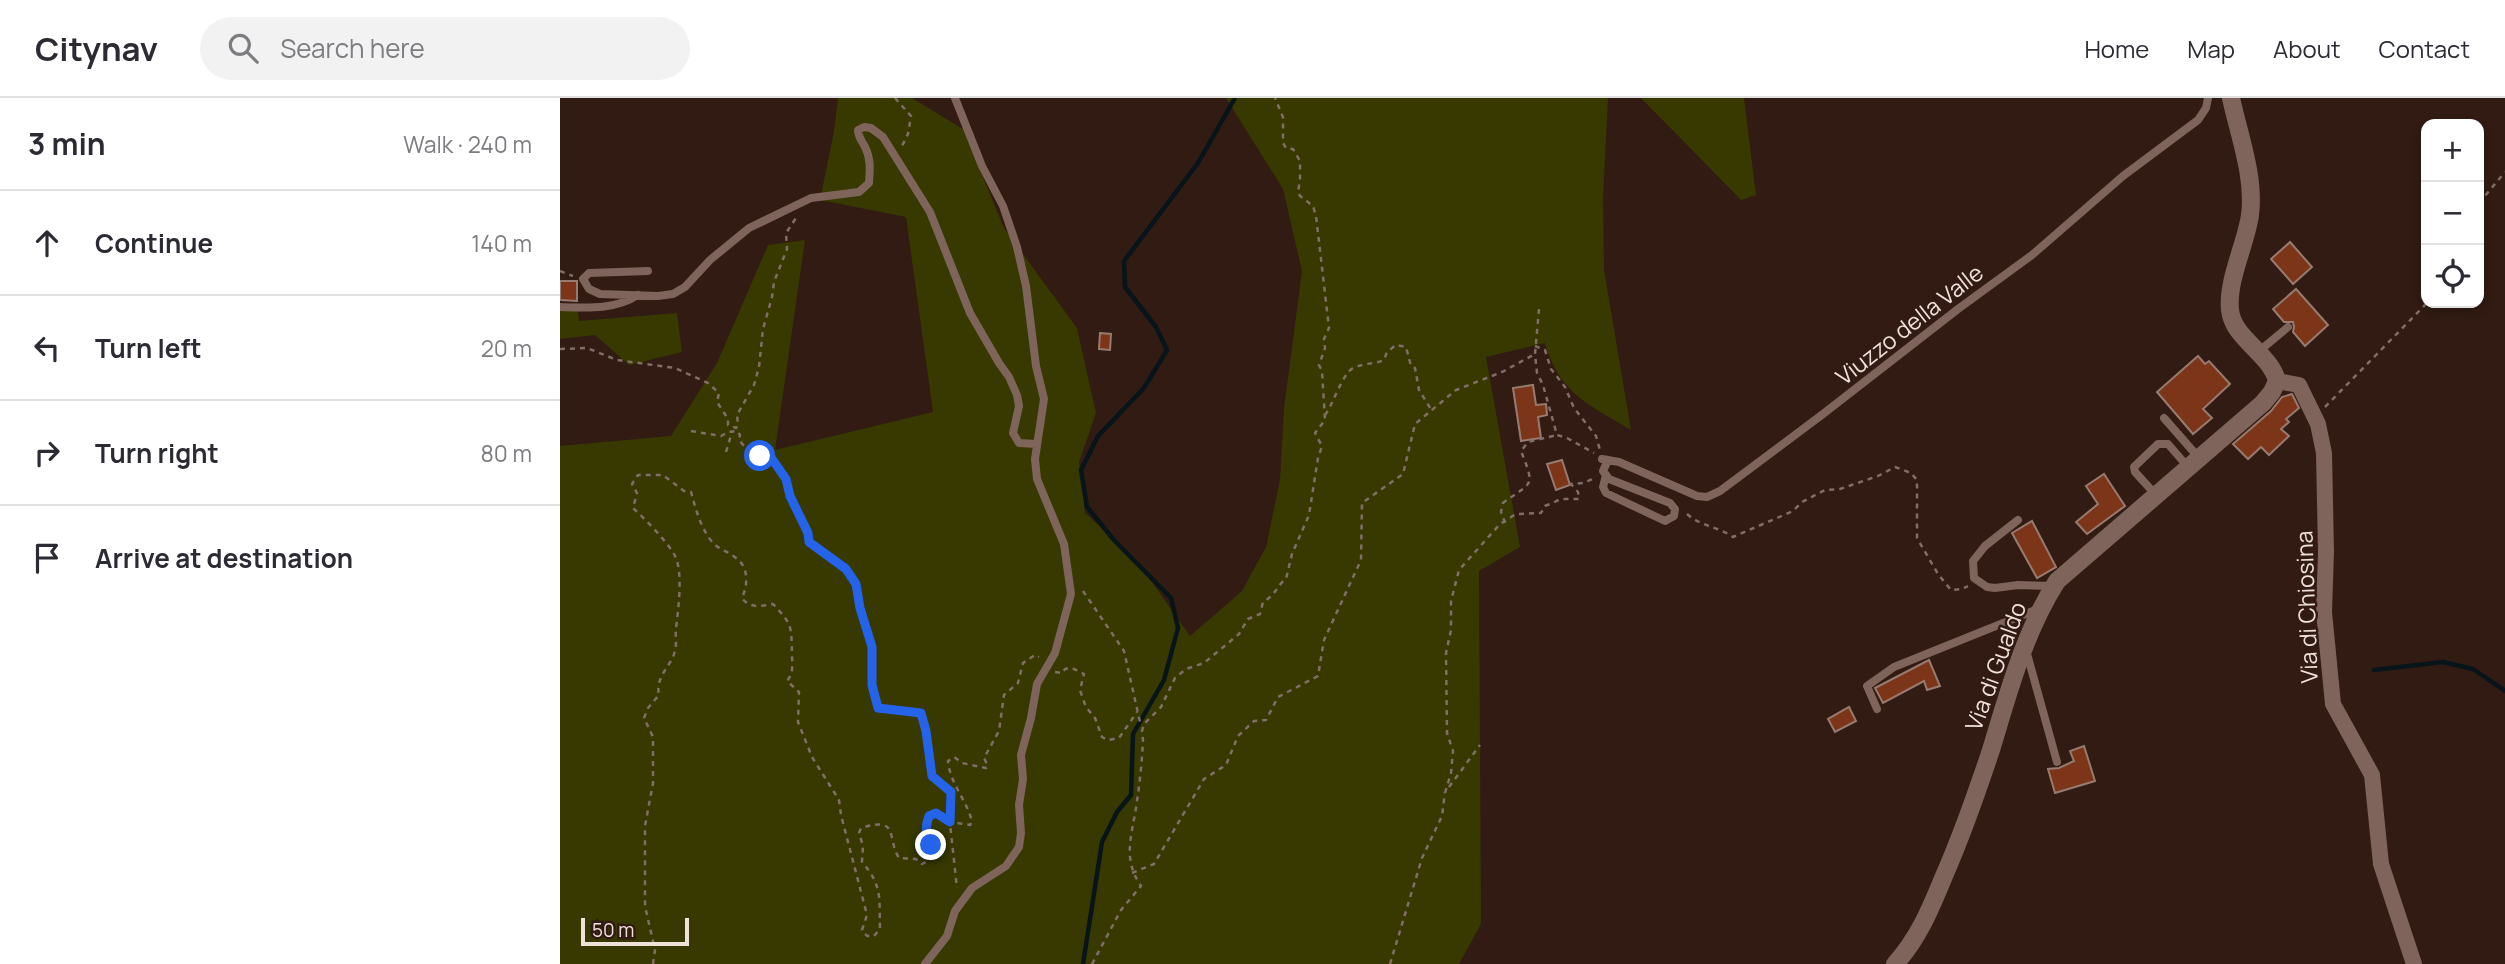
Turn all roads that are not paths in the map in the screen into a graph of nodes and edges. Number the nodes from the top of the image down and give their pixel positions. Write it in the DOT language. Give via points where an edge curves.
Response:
graph roads {
  1 [pos="955,98"];
  2 [pos="2208,98"];
  3 [pos="2231,98"];
  4 [pos="648,271"];
  5 [pos="638,295"];
  6 [pos="560,307"];
  7 [pos="2288,327"];
  8 [pos="2258,352"];
  9 [pos="2277,381"];
  10 [pos="2164,418"];
  11 [pos="1036,444"];
  12 [pos="2194,463"];
  13 [pos="1604,473"];
  14 [pos="2156,495"];
  15 [pos="2018,520"];
  16 [pos="2054,586"];
  17 [pos="2041,608"];
  18 [pos="2024,644"];
  19 [pos="1877,709"];
  20 [pos="2057,762"];
  21 [pos="925,964"];
  22 [pos="1895,964"];
  23 [pos="2414,964"];
  1 -- 11 [label="lane" via="1017,247 1044,399"];
  2 -- 13 [label="lane, Viuzzo della Valle" via="2198,120 2123,176 2032,255 1720,491 1697,496 1603,458"];
  3 -- 8 [label="street" via="2250,184 2250,215 2230,308 2232,319"];
  4 -- 5 [label="lane" via="589,273 583,279 594,293"];
  5 -- 6 [label="lane" via="611,306"];
  5 -- 11 [label="lane" via="680,291 749,228 800,202 859,192 869,183 871,163 858,130 871,128 883,137 930,212 970,313 1009,377 1019,406 1013,433 1019,443"];
  7 -- 8 [label="lane"];
  8 -- 9 [label="street"];
  9 -- 12 [label="street, Via di Gualdo" via="2263,403"];
  9 -- 23 [label="street, Via di Chiosina" via="2299,386 2315,416 2324,453 2324,612 2333,704 2372,775 2381,864"];
  10 -- 12 [label="lane"];
  11 -- 21 [label="lane" via="1037,479 1064,544 1071,594 1055,653 1037,684 1021,755 1019,847 1006,866 972,888 947,936"];
  12 -- 14 [label="street, Via di Gualdo"];
  12 -- 14 [label="lane" via="2168,444 2158,443 2134,467"];
  13 -- 13 [label="lane" via="1670,503 1674,516 1665,521 1606,493"];
  14 -- 16 [label="street, Via di Gualdo"];
  15 -- 16 [label="lane" via="1972,561 1974,578 1995,588"];
  16 -- 17 [label="street, Via di Gualdo"];
  17 -- 18 [label="street, Via di Gualdo"];
  17 -- 19 [label="lane" via="1894,667 1867,686"];
  18 -- 20 [label="lane"];
  18 -- 22 [label="street, Via di Gualdo" via="1957,845 1925,922"];
}
